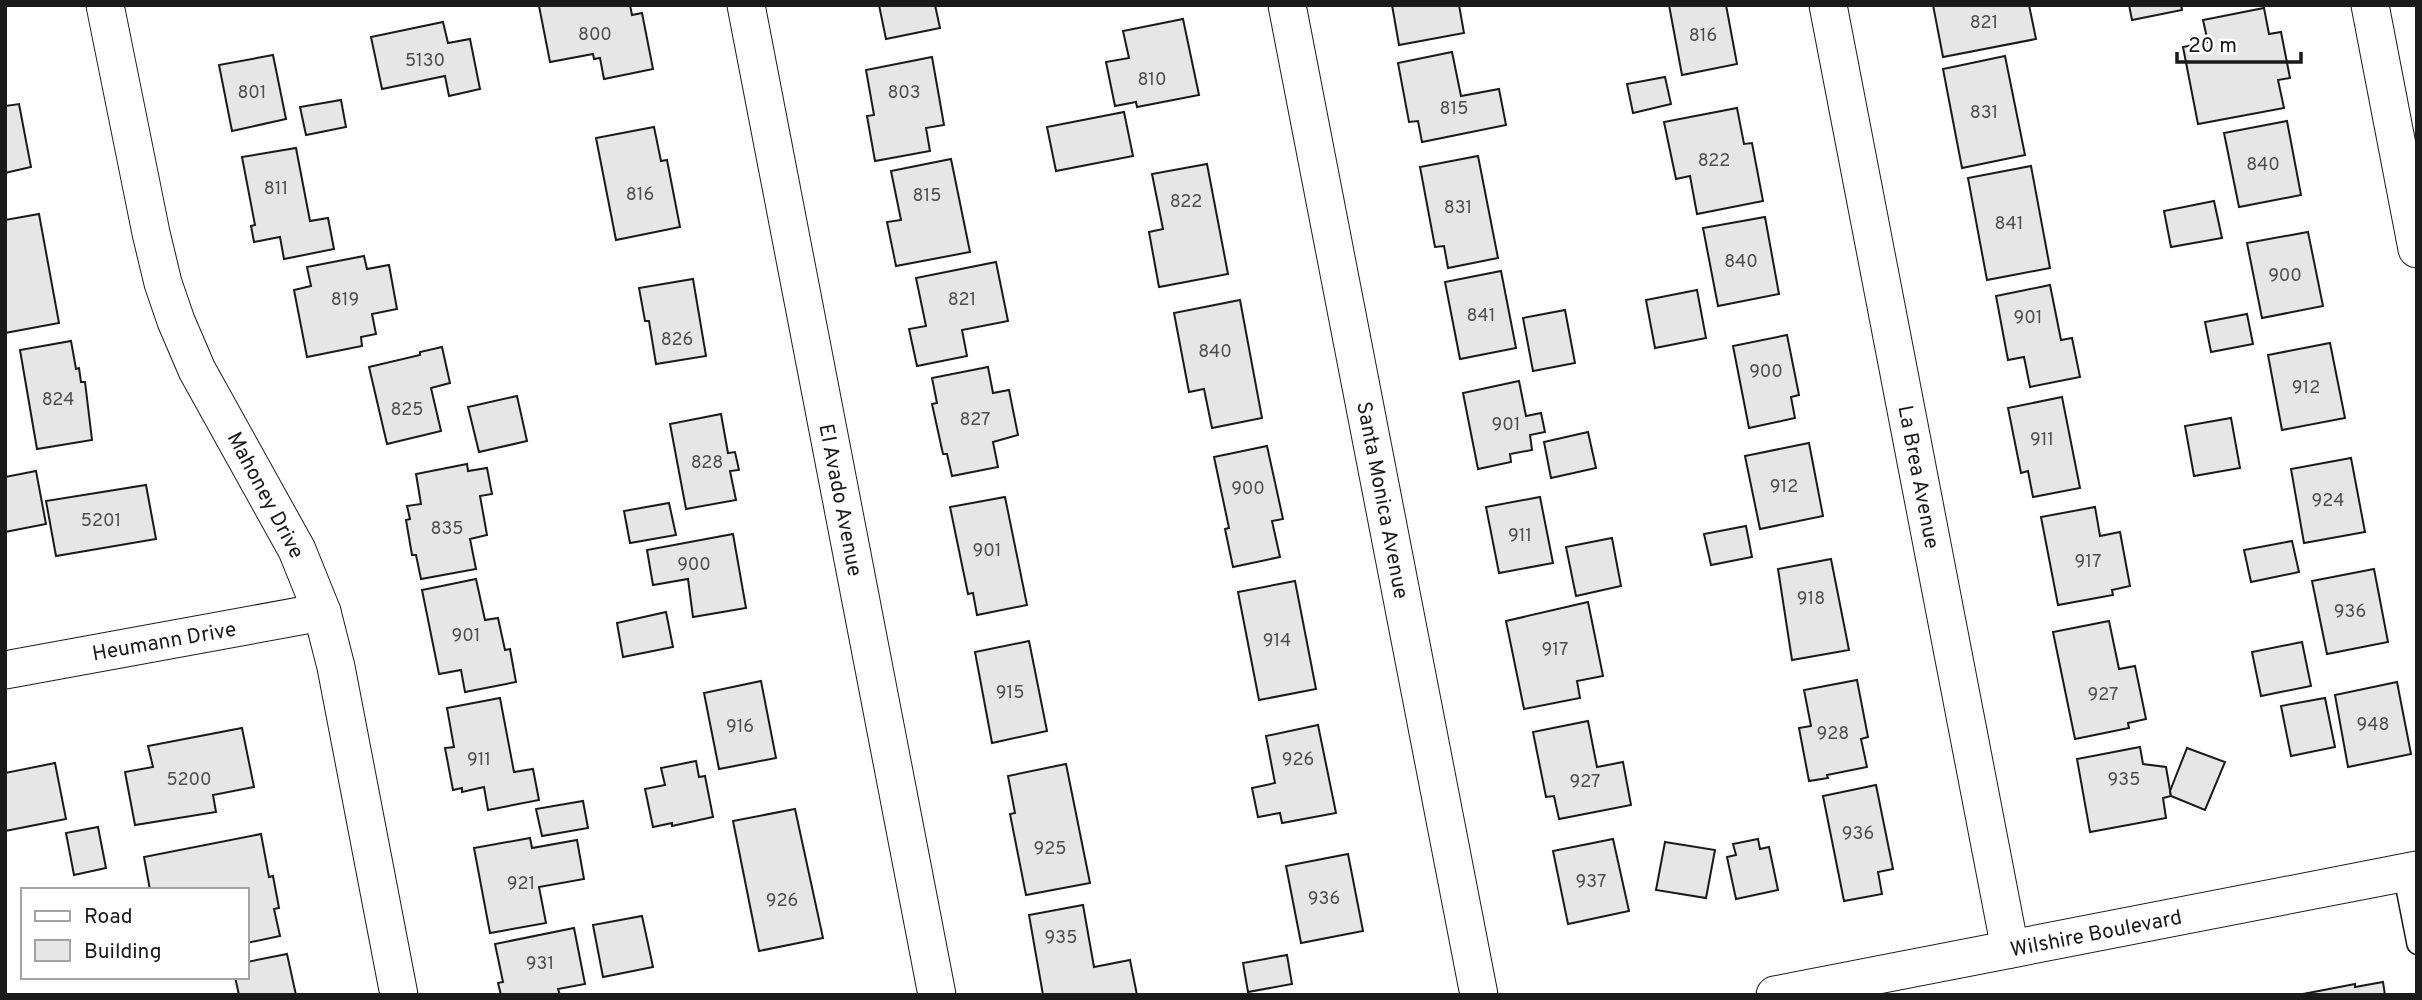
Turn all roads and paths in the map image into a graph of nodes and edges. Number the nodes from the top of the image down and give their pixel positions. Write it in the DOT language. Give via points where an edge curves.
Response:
graph roads {
  1 [pos="105,5"];
  2 [pos="746,5"];
  3 [pos="1287,5"];
  4 [pos="1828,5"];
  5 [pos="2370,5"];
  6 [pos="2417,248"];
  7 [pos="322,612"];
  8 [pos="5,670"];
  9 [pos="2410,872"];
  10 [pos="2417,944"];
  11 [pos="2010,949"];
  12 [pos="399,995"];
  13 [pos="937,995"];
  14 [pos="1479,995"];
  15 [pos="1775,995"];
  1 -- 7 [label="street, Mahoney Drive" via="151,233 176,321 197,370 297,550"];
  2 -- 13 [label="street, El Avado Avenue"];
  3 -- 14 [label="street, Santa Monica Avenue"];
  4 -- 11 [label="street, La Brea Avenue"];
  5 -- 6 [label="street"];
  7 -- 8 [label="street, Heumann Drive"];
  7 -- 12 [label="street, Mahoney Drive" via="337,667"];
  9 -- 10 [label="lane"];
  9 -- 11 [label="street, Wilshire Boulevard"];
  11 -- 15 [label="street, Wilshire Boulevard"];
}
